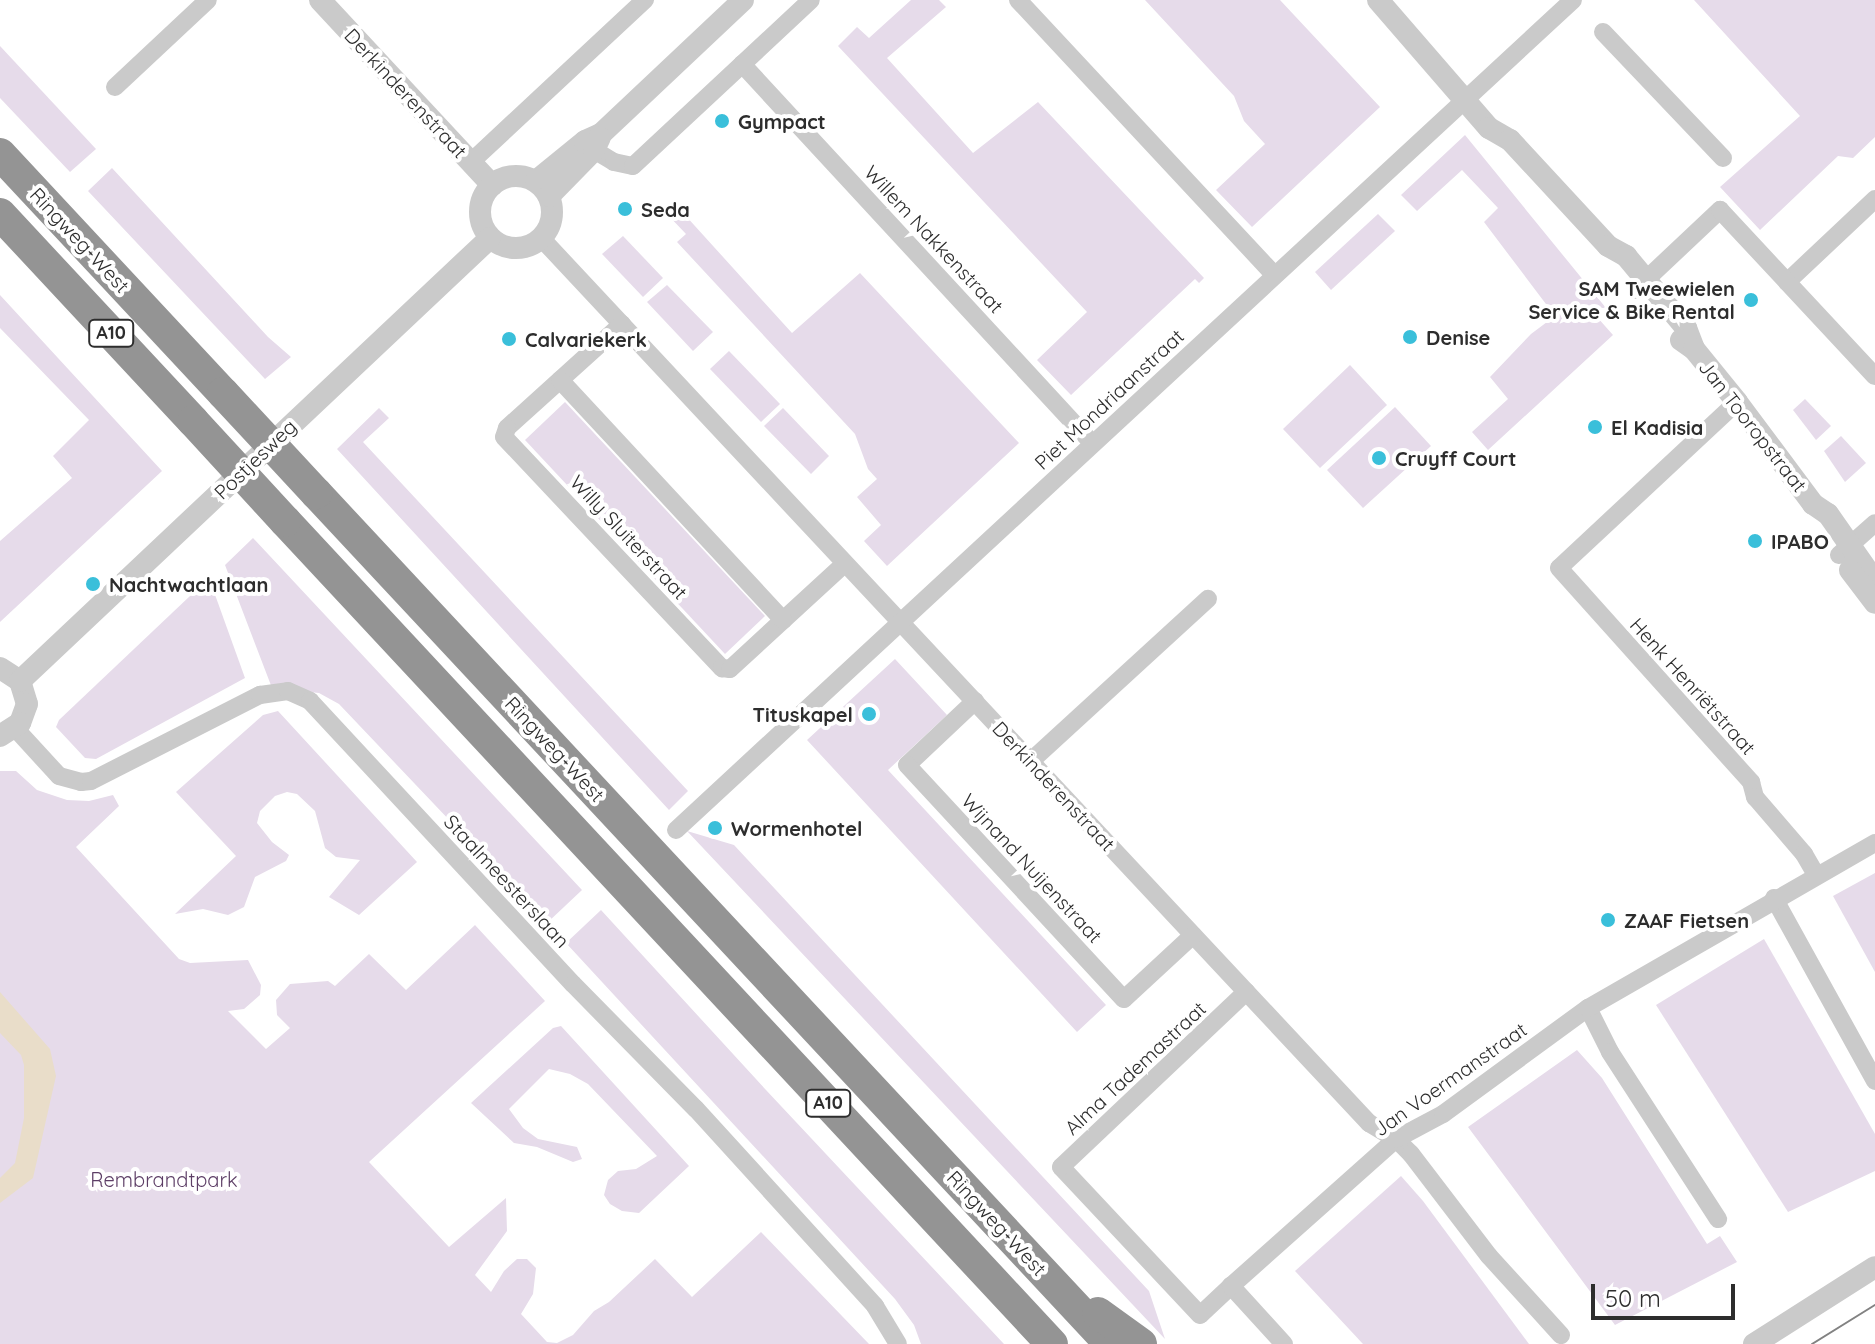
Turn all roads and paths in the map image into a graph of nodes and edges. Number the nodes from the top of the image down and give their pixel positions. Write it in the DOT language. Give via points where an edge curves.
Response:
graph roads {
  1 [pos="208,0"];
  2 [pos="320,0"];
  3 [pos="645,0"];
  4 [pos="743,0"];
  5 [pos="811,0"];
  6 [pos="1018,0"];
  7 [pos="1378,0"];
  8 [pos="1573,0"];
  9 [pos="1603,32"];
  10 [pos="742,64"];
  11 [pos="115,87"];
  12 [pos="1470,96"];
  13 [pos="598,142"];
  14 [pos="0,154"];
  15 [pos="1723,158"];
  16 [pos="471,162"];
  17 [pos="492,185"];
  18 [pos="543,189"];
  19 [pos="1875,199"];
  20 [pos="2,217"];
  21 [pos="490,238"];
  22 [pos="542,239"];
  23 [pos="1274,275"];
  24 [pos="1787,282"];
  25 [pos="1640,285"];
  26 [pos="622,324"];
  27 [pos="1872,366"];
  28 [pos="560,380"];
  29 [pos="1737,402"];
  30 [pos="1093,444"];
  31 [pos="1875,523"];
  32 [pos="1845,550"];
  33 [pos="844,564"];
  34 [pos="1875,581"];
  35 [pos="1208,599"];
  36 [pos="1875,603"];
  37 [pos="783,620"];
  38 [pos="900,623"];
  39 [pos="0,668"];
  40 [pos="20,681"];
  41 [pos="975,701"];
  42 [pos="7,732"];
  43 [pos="1031,761"];
  44 [pos="676,830"];
  45 [pos="1875,843"];
  46 [pos="1816,875"];
  47 [pos="1774,898"];
  48 [pos="1193,935"];
  49 [pos="1246,992"];
  50 [pos="1588,1008"];
  51 [pos="1875,1081"];
  52 [pos="1396,1139"];
  53 [pos="1718,1219"];
  54 [pos="1875,1267"];
  55 [pos="1047,1276"];
  56 [pos="1231,1286"];
  57 [pos="1024,1313"];
  58 [pos="1200,1315"];
  59 [pos="1561,1335"];
  60 [pos="898,1344"];
  61 [pos="1043,1344"];
  62 [pos="1052,1344"];
  63 [pos="1110,1344"];
  64 [pos="1141,1344"];
  65 [pos="1284,1344"];
  66 [pos="1754,1344"];
  1 -- 11 [label="street"];
  2 -- 16 [label="street, Derkinderenstraat"];
  3 -- 16 [label="street"];
  4 -- 13 [label="street"];
  5 -- 10 [label="street"];
  6 -- 23 [label="street"];
  7 -- 12 [label="street, Jan Tooropstraat" via="1438,64 1457,72"];
  8 -- 12 [label="street, Piet Mondriaanstraat"];
  9 -- 15 [label="street"];
  10 -- 13 [label="street" via="633,166 614,162"];
  10 -- 30 [label="street, Willem Nakkenstraat"];
  12 -- 23 [label="street, Piet Mondriaanstraat"];
  12 -- 25 [label="street, Jan Tooropstraat" via="1501,119 1510,140 1608,246 1626,256"];
  13 -- 18 [label="street"];
  14 -- 55 [label="highway, Ringweg-West / A10, bridge"];
  16 -- 17 [label="street, Derkinderenstraat"];
  17 -- 18 [label="street" via="515,176"];
  17 -- 21 [label="street" via="480,217"];
  18 -- 22 [label="street" via="553,211"];
  19 -- 24 [label="street"];
  20 -- 57 [label="highway, Ringweg-West / A10, bridge"];
  21 -- 22 [label="street" via="515,249"];
  21 -- 40 [label="street, Postjesweg"];
  22 -- 26 [label="street, Derkinderenstraat"];
  23 -- 30 [label="street, Piet Mondriaanstraat"];
  24 -- 25 [label="street" via="1720,210"];
  24 -- 27 [label="street"];
  25 -- 29 [label="street, Jan Tooropstraat" via="1686,328 1694,349"];
  26 -- 28 [label="street, Willy Sluiterstraat"];
  26 -- 33 [label="street, Derkinderenstraat"];
  28 -- 37 [label="street"];
  28 -- 37 [label="street, Willy Sluiterstraat" via="507,428 504,437 722,668 730,669"];
  29 -- 32 [label="street, Jan Tooropstraat" via="1813,504 1816,521"];
  29 -- 46 [label="street, Henk Henriëtstraat" via="1559,568 1751,782 1755,797"];
  30 -- 38 [label="street, Piet Mondriaanstraat"];
  31 -- 32 [label="street"];
  32 -- 34 [label="street, Jan Tooropstraat"];
  32 -- 36 [label="street, Jan Tooropstraat"];
  33 -- 37 [label="street, Willy Sluiterstraat"];
  33 -- 38 [label="street, Derkinderenstraat"];
  35 -- 43 [label="street"];
  38 -- 41 [label="street, Derkinderenstraat"];
  38 -- 44 [label="street, Piet Mondriaanstraat"];
  39 -- 40 [label="street"];
  40 -- 42 [label="street" via="27,704"];
  41 -- 43 [label="street, Derkinderenstraat"];
  41 -- 48 [label="street, Wijnand Nuijenstraat" via="907,765 1124,999"];
  42 -- 60 [label="street, Staalmeesterslaan" via="59,776 91,781 260,695 288,691 310,701 696,1109 875,1306"];
  43 -- 48 [label="street, Derkinderenstraat"];
  45 -- 46 [label="street, Jan Voermanstraat"];
  46 -- 47 [label="street, Jan Voermanstraat"];
  47 -- 50 [label="street, Jan Voermanstraat"];
  47 -- 51 [label="street"];
  48 -- 49 [label="street, Derkinderenstraat"];
  49 -- 52 [label="street, Derkinderenstraat" via="1369,1123"];
  49 -- 58 [label="street, Alma Tademastraat" via="1061,1167"];
  50 -- 52 [label="street, Jan Voermanstraat" via="1443,1114"];
  50 -- 53 [label="street" via="1610,1052"];
  52 -- 56 [label="street, Jan Voermanstraat"];
  52 -- 59 [label="street, Derkinderenstraat" via="1489,1256"];
  54 -- 66 [label="street"];
  55 -- 63 [label="highway, Ringweg-West / A10"];
  55 -- 64 [label="highway, A10"];
  56 -- 58 [label="street, Jan Voermanstraat"];
  56 -- 65 [label="street"];
  57 -- 61 [label="highway, A10"];
  57 -- 62 [label="highway, Ringweg-West / A10"];
}
